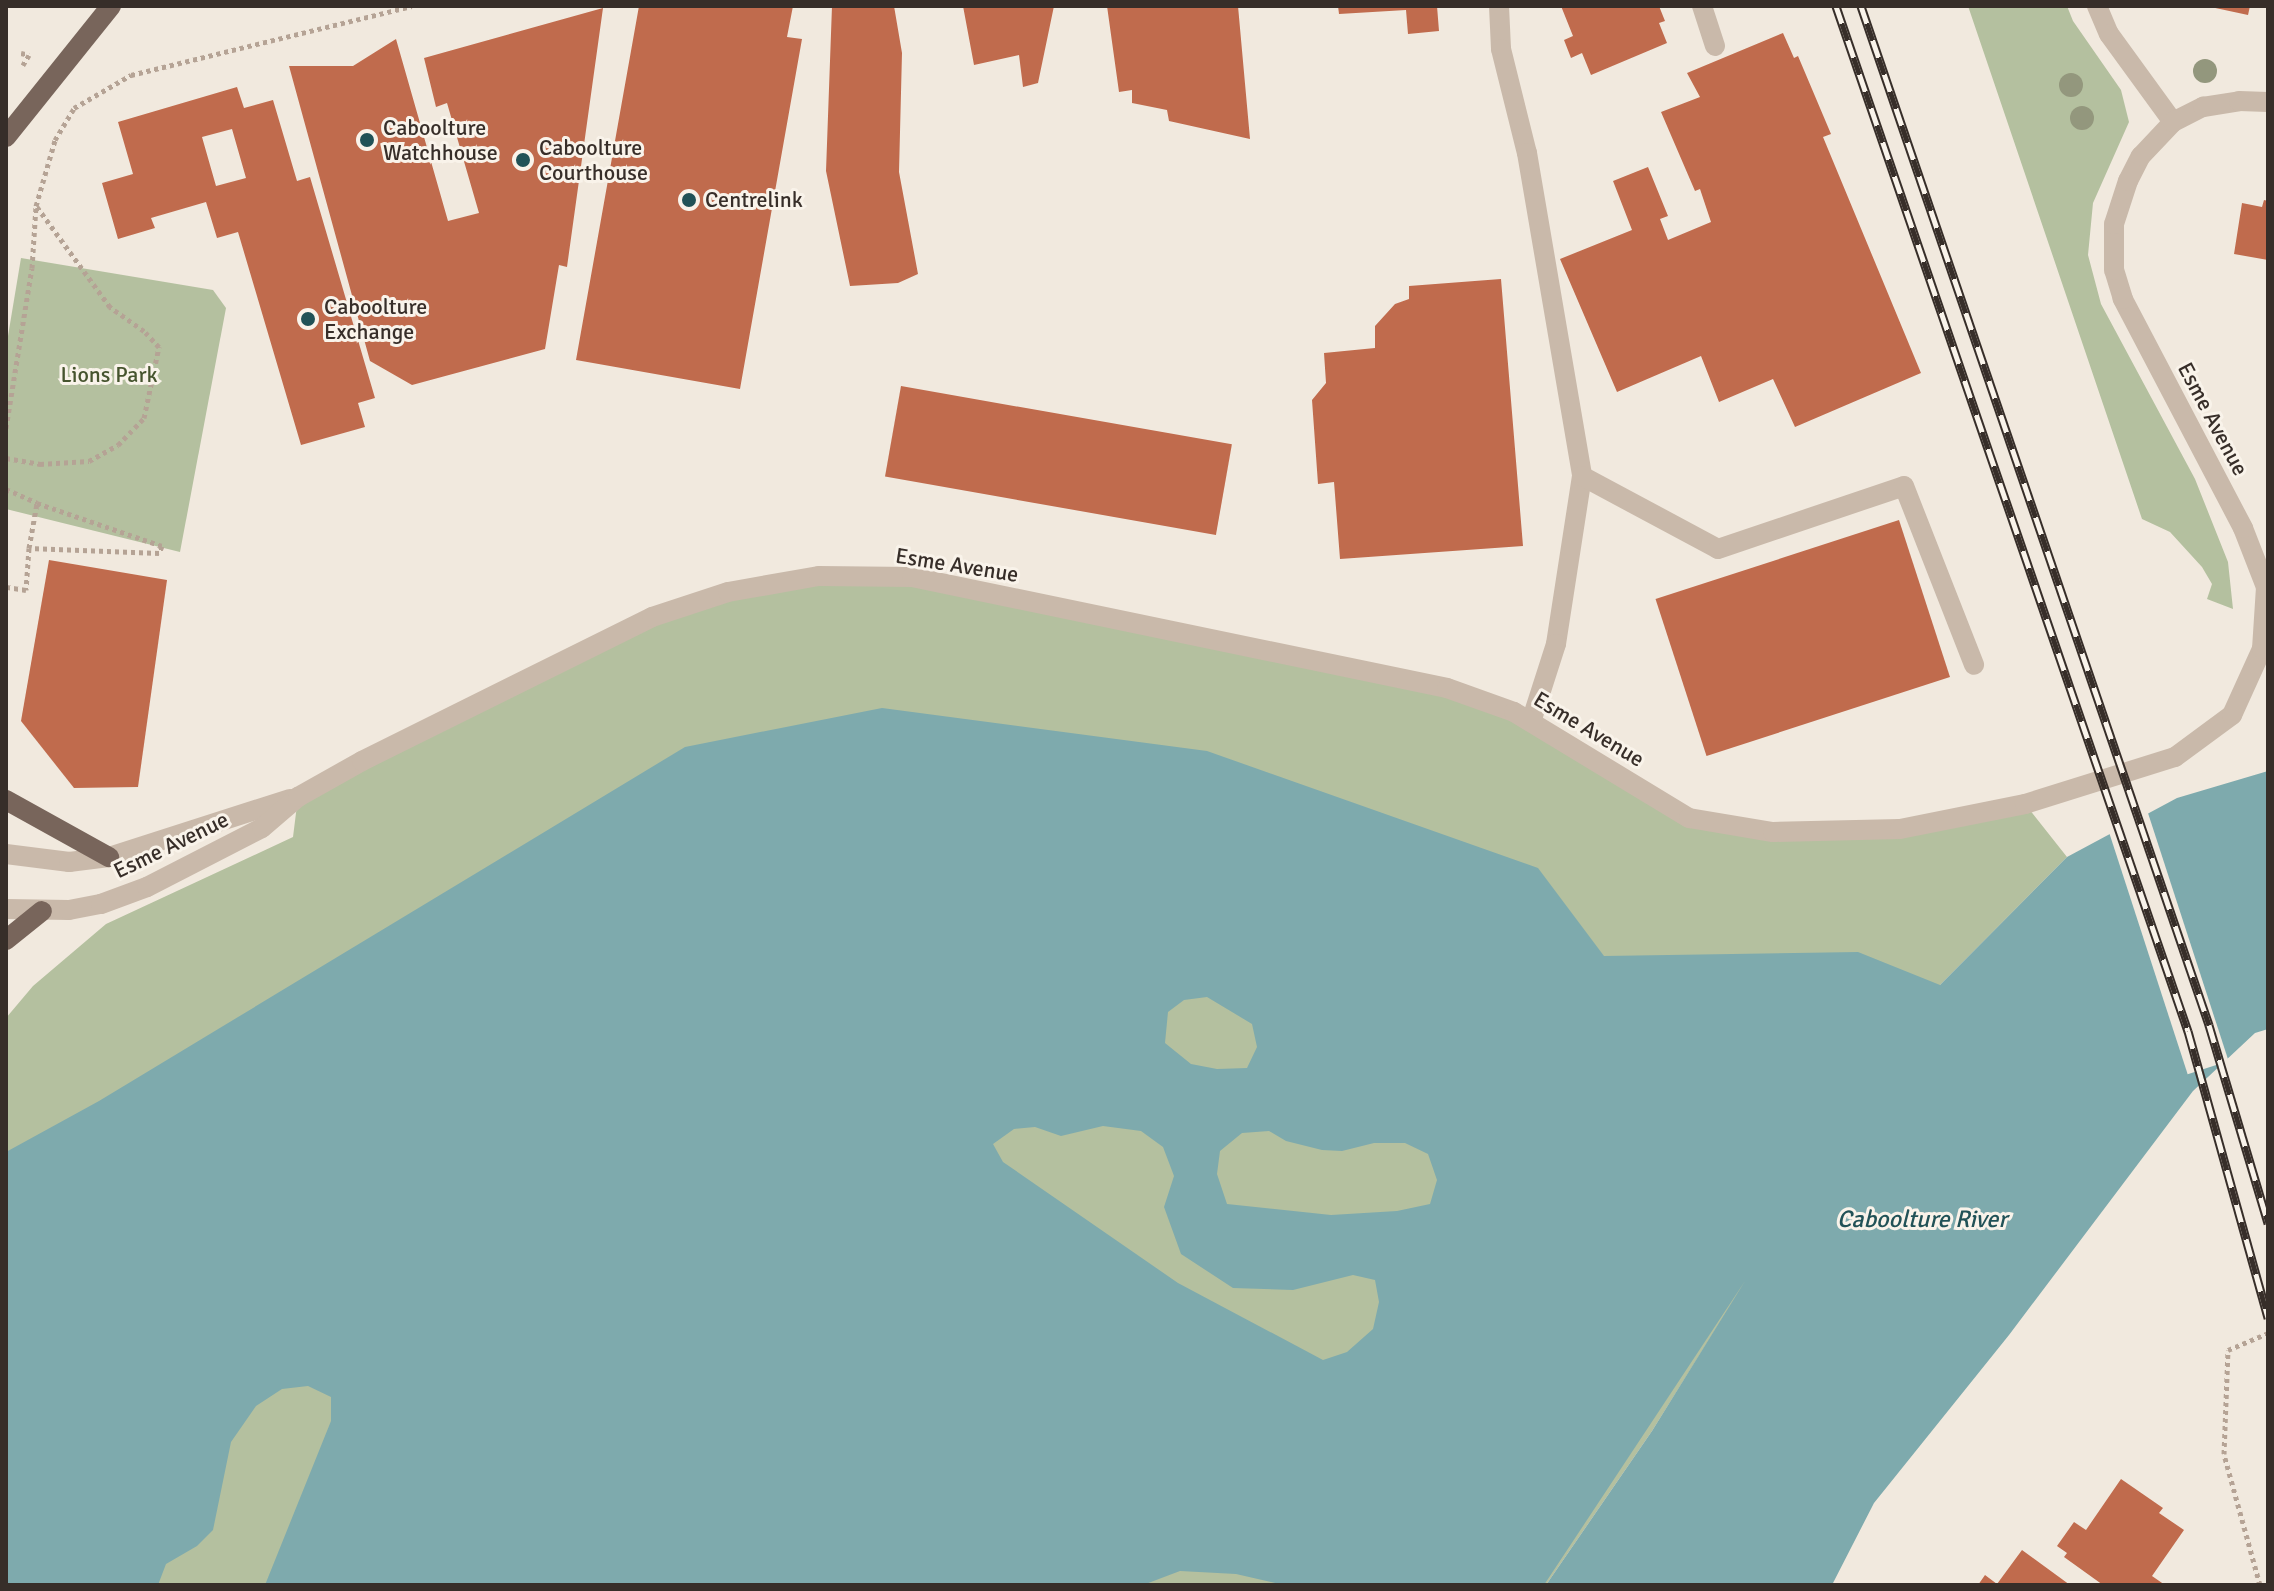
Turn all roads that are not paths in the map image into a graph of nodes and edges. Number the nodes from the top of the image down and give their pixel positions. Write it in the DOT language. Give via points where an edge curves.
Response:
graph roads {
  1 [pos="111,6"];
  2 [pos="1499,6"];
  3 [pos="1702,6"];
  4 [pos="2097,6"];
  5 [pos="1715,46"];
  6 [pos="2268,102"];
  7 [pos="2173,122"];
  8 [pos="6,137"];
  9 [pos="1582,476"];
  10 [pos="1974,665"];
  11 [pos="1531,722"];
  12 [pos="298,797"];
  13 [pos="6,800"];
  14 [pos="6,854"];
  15 [pos="109,857"];
  16 [pos="6,909"];
  17 [pos="42,911"];
  18 [pos="6,940"];
  1 -- 8 [label="main road"];
  2 -- 9 [label="street" via="1501,49 1527,153"];
  3 -- 5 [label="street"];
  4 -- 7 [label="street" via="2109,34"];
  6 -- 7 [label="street" via="2203,107"];
  7 -- 11 [label="street, Esme Avenue" via="2141,156 2128,181 2114,224 2114,270 2123,299 2243,528 2266,587 2262,649 2232,715 2175,757 2025,804 1900,829 1773,832 1689,818"];
  9 -- 10 [label="street" via="1718,549 1904,486"];
  9 -- 11 [label="street" via="1556,644"];
  11 -- 12 [label="street, Esme Avenue" via="1447,688 912,577 819,576 728,592 652,617"];
  12 -- 15 [label="street, Esme Avenue"];
  12 -- 17 [label="street, Esme Avenue" via="262,828 147,887 101,904"];
  13 -- 15 [label="main road"];
  14 -- 15 [label="street, Esme Avenue" via="69,862"];
  16 -- 17 [label="street, Esme Avenue"];
  17 -- 18 [label="main road"];
}
